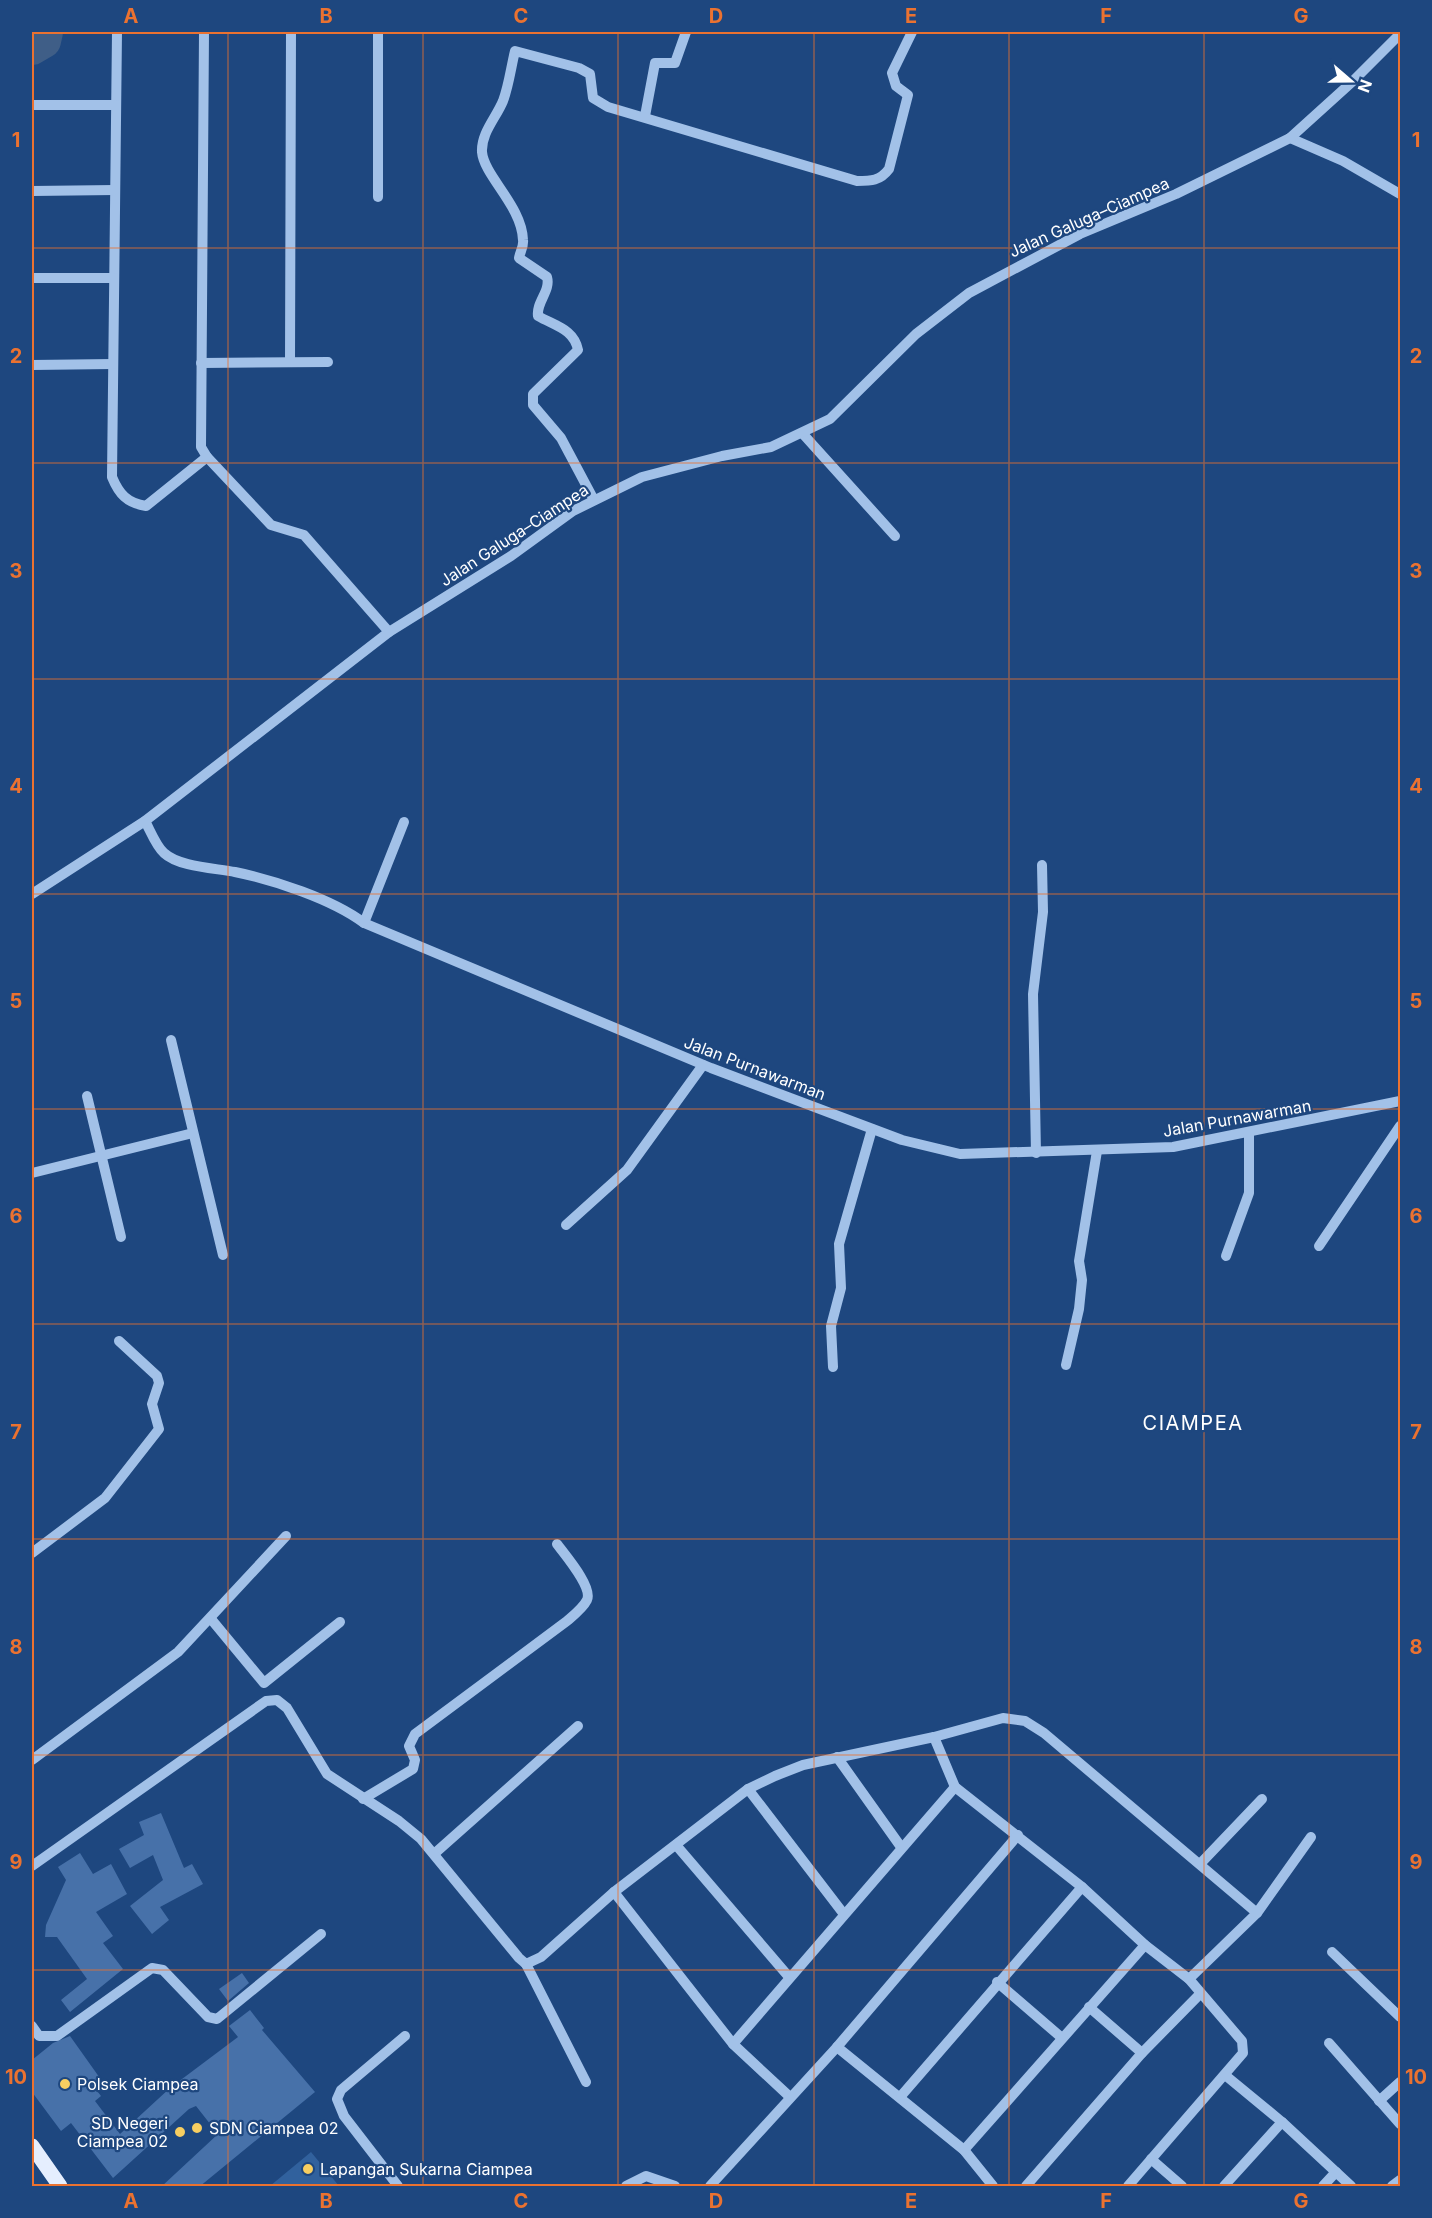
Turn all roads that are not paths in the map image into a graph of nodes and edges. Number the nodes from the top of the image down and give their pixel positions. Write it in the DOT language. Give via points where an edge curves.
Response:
graph roads {
  1 [pos="117,32"];
  2 [pos="204,32"];
  3 [pos="291,32"];
  4 [pos="378,32"];
  5 [pos="686,32"];
  6 [pos="912,32"];
  7 [pos="1401,34"];
  8 [pos="32,105"];
  9 [pos="116,105"];
  10 [pos="645,116"];
  11 [pos="1290,138"];
  12 [pos="115,190"];
  13 [pos="32,191"];
  14 [pos="1401,194"];
  15 [pos="378,197"];
  16 [pos="32,278"];
  17 [pos="114,278"];
  18 [pos="290,362"];
  19 [pos="328,362"];
  20 [pos="201,363"];
  21 [pos="113,364"];
  22 [pos="32,365"];
  23 [pos="803,434"];
  24 [pos="207,458"];
  25 [pos="594,500"];
  26 [pos="895,536"];
  27 [pos="388,632"];
  28 [pos="145,820"];
  29 [pos="404,822"];
  30 [pos="1042,865"];
  31 [pos="32,894"];
  32 [pos="364,923"];
  33 [pos="171,1040"];
  34 [pos="703,1065"];
  35 [pos="87,1096"];
  36 [pos="1401,1101"];
  37 [pos="1401,1126"];
  38 [pos="872,1129"];
  39 [pos="193,1133"];
  40 [pos="1249,1133"];
  41 [pos="1097,1151"];
  42 [pos="1036,1153"];
  43 [pos="102,1156"];
  44 [pos="32,1173"];
  45 [pos="566,1224"];
  46 [pos="121,1237"];
  47 [pos="1319,1246"];
  48 [pos="223,1255"];
  49 [pos="1226,1256"];
  50 [pos="119,1341"];
  51 [pos="1066,1365"];
  52 [pos="833,1367"];
  53 [pos="286,1536"];
  54 [pos="557,1544"];
  55 [pos="32,1553"];
  56 [pos="211,1619"];
  57 [pos="340,1622"];
  58 [pos="578,1726"];
  59 [pos="934,1737"];
  60 [pos="837,1757"];
  61 [pos="32,1760"];
  62 [pos="955,1787"];
  63 [pos="748,1789"];
  64 [pos="363,1799"];
  65 [pos="1262,1799"];
  66 [pos="1018,1835"];
  67 [pos="1311,1837"];
  68 [pos="676,1845"];
  69 [pos="901,1848"];
  70 [pos="434,1854"];
  71 [pos="1200,1864"];
  72 [pos="32,1866"];
  73 [pos="1082,1887"];
  74 [pos="614,1892"];
  75 [pos="843,1913"];
  76 [pos="1257,1913"];
  77 [pos="321,1934"];
  78 [pos="1144,1945"];
  79 [pos="1332,1952"];
  80 [pos="526,1964"];
  81 [pos="789,1977"];
  82 [pos="1189,1979"];
  83 [pos="998,1982"];
  84 [pos="1200,1994"];
  85 [pos="1089,2007"];
  86 [pos="1401,2017"];
  87 [pos="32,2026"];
  88 [pos="405,2036"];
  89 [pos="1062,2038"];
  90 [pos="1329,2043"];
  91 [pos="733,2044"];
  92 [pos="837,2047"];
  93 [pos="1142,2053"];
  94 [pos="1225,2075"];
  95 [pos="586,2082"];
  96 [pos="1401,2082"];
  97 [pos="901,2096"];
  98 [pos="790,2097"];
  99 [pos="1379,2101"];
  100 [pos="1282,2122"];
  101 [pos="1401,2124"];
  102 [pos="32,2146"];
  103 [pos="964,2150"];
  104 [pos="1151,2159"];
  105 [pos="1336,2172"];
  106 [pos="1401,2180"];
  107 [pos="60,2187"];
  108 [pos="398,2187"];
  109 [pos="626,2187"];
  110 [pos="675,2187"];
  111 [pos="710,2187"];
  112 [pos="993,2187"];
  113 [pos="1026,2187"];
  114 [pos="1128,2187"];
  115 [pos="1182,2187"];
  116 [pos="1224,2187"];
  117 [pos="1323,2187"];
  118 [pos="1351,2187"];
  119 [pos="1392,2187"];
  1 -- 9 [label="street"];
  2 -- 20 [label="street"];
  3 -- 18 [label="street"];
  4 -- 15 [label="street"];
  5 -- 10 [label="street" via="675,63 655,63"];
  6 -- 10 [label="street" via="892,73 896,86 908,95 892,158 884,176 872,181 857,181 704,138"];
  7 -- 11 [label="street, Jalan Galuga–Ciampea"];
  8 -- 9 [label="street"];
  9 -- 12 [label="street"];
  10 -- 25 [label="street" via="608,107 593,98 590,74 579,68 515,51 503,101 483,141 484,162 508,196 518,219 524,241 519,258 547,278 538,316 572,334 577,343 578,350 533,394 533,405 561,438"];
  11 -- 14 [label="street" via="1343,161"];
  11 -- 23 [label="street, Jalan Galuga–Ciampea" via="1176,195 1080,234 969,293 916,334 830,419"];
  12 -- 13 [label="street"];
  12 -- 17 [label="street"];
  16 -- 17 [label="street"];
  17 -- 21 [label="street"];
  18 -- 19 [label="street"];
  18 -- 20 [label="street"];
  20 -- 24 [label="street" via="201,447"];
  21 -- 22 [label="street"];
  21 -- 24 [label="street" via="112,477 119,493 134,504 146,506"];
  23 -- 25 [label="street, Jalan Galuga–Ciampea" via="771,447 642,477"];
  23 -- 26 [label="street"];
  24 -- 27 [label="street" via="271,525 304,535"];
  25 -- 27 [label="street, Jalan Galuga–Ciampea"];
  27 -- 28 [label="street, Jalan Galuga–Ciampea"];
  28 -- 31 [label="street, Jalan Galuga–Ciampea"];
  28 -- 32 [label="street, Jalan Purnawarman" via="164,853 193,865 259,878 351,914"];
  29 -- 32 [label="street"];
  30 -- 42 [label="street" via="1042,912 1033,994"];
  32 -- 34 [label="street, Jalan Purnawarman"];
  33 -- 39 [label="street"];
  34 -- 38 [label="street, Jalan Purnawarman"];
  34 -- 45 [label="street" via="627,1170"];
  35 -- 43 [label="street"];
  36 -- 40 [label="street, Jalan Purnawarman"];
  37 -- 47 [label="street"];
  38 -- 42 [label="street, Jalan Purnawarman" via="960,1154"];
  38 -- 52 [label="street" via="839,1244 841,1288 831,1326"];
  39 -- 43 [label="street"];
  39 -- 48 [label="street"];
  40 -- 41 [label="street, Jalan Purnawarman" via="1173,1147"];
  40 -- 49 [label="street" via="1249,1193"];
  41 -- 42 [label="street, Jalan Purnawarman"];
  41 -- 51 [label="street" via="1079,1261 1079,1309"];
  43 -- 44 [label="street"];
  43 -- 46 [label="street"];
  50 -- 55 [label="street" via="157,1376 159,1383 152,1404 159,1429 105,1498"];
  53 -- 56 [label="street"];
  54 -- 64 [label="street" via="583,1580 588,1592 586,1603 415,1734 409,1746 415,1760 413,1769"];
  56 -- 57 [label="street" via="263,1683"];
  56 -- 61 [label="street" via="178,1653"];
  58 -- 70 [label="street"];
  59 -- 60 [label="street"];
  59 -- 62 [label="street"];
  59 -- 71 [label="street" via="1004,1718 1025,1721"];
  60 -- 63 [label="street" via="803,1765"];
  60 -- 69 [label="street"];
  62 -- 66 [label="street"];
  62 -- 69 [label="street"];
  63 -- 68 [label="street"];
  63 -- 75 [label="street"];
  64 -- 70 [label="street" via="399,1821"];
  64 -- 72 [label="street" via="327,1774 287,1708 277,1700 266,1701"];
  65 -- 71 [label="street"];
  66 -- 73 [label="street"];
  66 -- 92 [label="street"];
  67 -- 76 [label="street"];
  68 -- 74 [label="street"];
  68 -- 81 [label="street"];
  69 -- 75 [label="street"];
  70 -- 80 [label="street"];
  71 -- 76 [label="street"];
  73 -- 78 [label="street"];
  73 -- 83 [label="street"];
  74 -- 80 [label="street" via="541,1957"];
  74 -- 91 [label="street"];
  75 -- 81 [label="street"];
  76 -- 82 [label="street"];
  77 -- 87 [label="street" via="217,2019 208,2017 163,1970 152,1968 57,2036 39,2036"];
  78 -- 82 [label="street"];
  78 -- 85 [label="street"];
  79 -- 86 [label="street"];
  80 -- 95 [label="street"];
  81 -- 91 [label="street"];
  82 -- 84 [label="street"];
  83 -- 89 [label="street"];
  83 -- 97 [label="street"];
  84 -- 93 [label="street"];
  84 -- 94 [label="street" via="1244,2047 1244,2053"];
  85 -- 89 [label="street"];
  85 -- 93 [label="street"];
  88 -- 108 [label="street" via="341,2090 337,2099 344,2115"];
  89 -- 103 [label="street"];
  90 -- 99 [label="street"];
  91 -- 98 [label="street"];
  92 -- 97 [label="street"];
  92 -- 98 [label="street"];
  93 -- 113 [label="street"];
  94 -- 100 [label="street"];
  94 -- 104 [label="street"];
  96 -- 99 [label="street"];
  97 -- 103 [label="street"];
  98 -- 111 [label="street"];
  99 -- 101 [label="street"];
  100 -- 105 [label="street"];
  100 -- 116 [label="street"];
  102 -- 107 [label="main road"];
  103 -- 112 [label="street"];
  104 -- 114 [label="street"];
  104 -- 115 [label="street"];
  105 -- 117 [label="street"];
  105 -- 118 [label="street"];
  106 -- 119 [label="street"];
  109 -- 110 [label="street" via="646,2176"];
}
